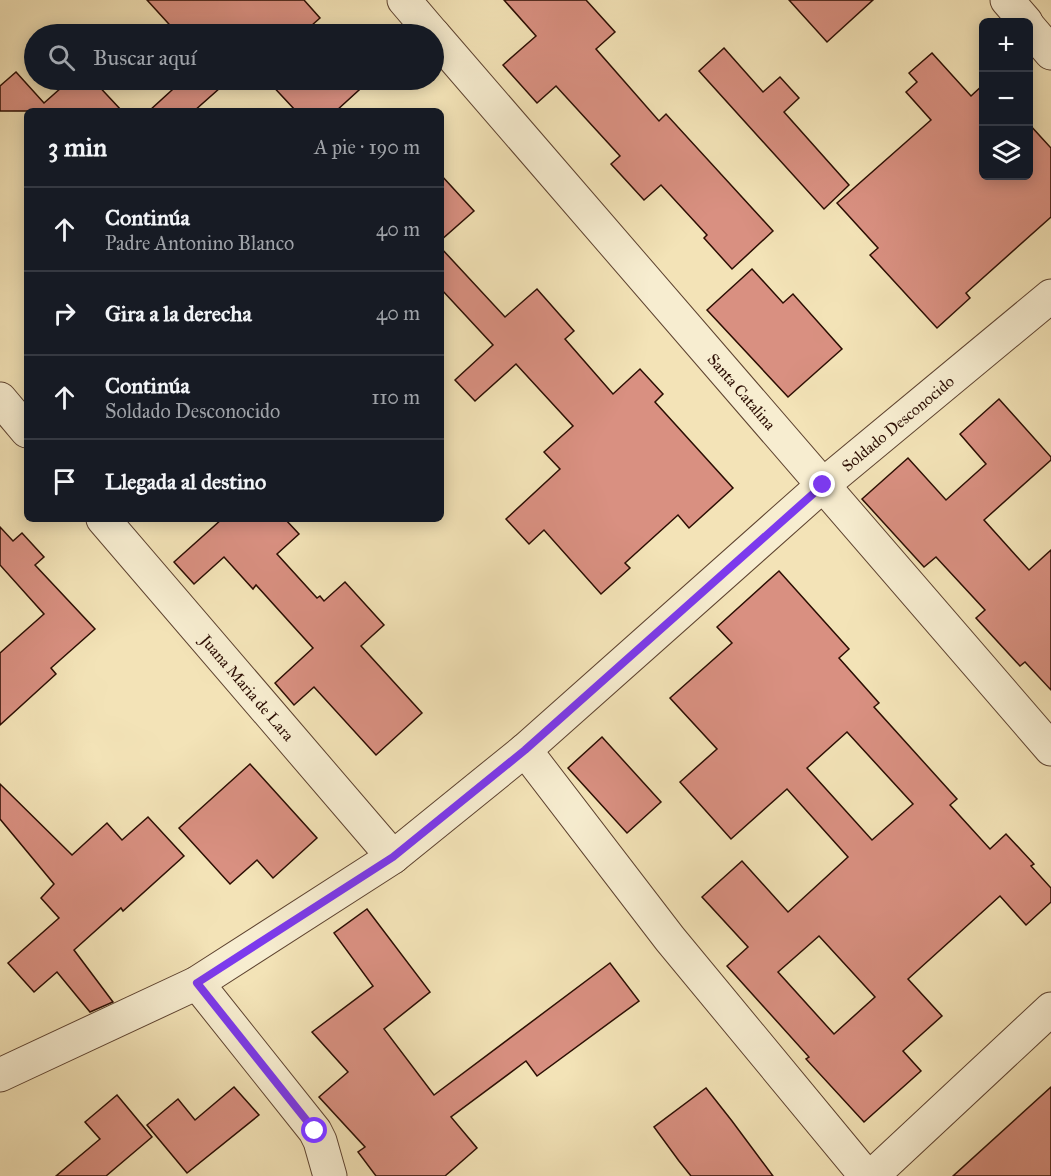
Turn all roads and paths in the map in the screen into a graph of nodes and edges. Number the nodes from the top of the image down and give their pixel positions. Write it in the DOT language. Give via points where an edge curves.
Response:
graph roads {
  1 [pos="404,0"];
  2 [pos="1007,0"];
  3 [pos="1023,18"];
  4 [pos="424,24"];
  5 [pos="1033,31"];
  6 [pos="444,48"];
  7 [pos="1051,53"];
  8 [pos="1051,296"];
  9 [pos="0,399"];
  10 [pos="24,427"];
  11 [pos="823,485"];
  12 [pos="106,522"];
  13 [pos="1051,749"];
  14 [pos="525,750"];
  15 [pos="393,857"];
  16 [pos="197,983"];
  17 [pos="1051,1008"];
  18 [pos="0,1075"];
  19 [pos="330,1176"];
  20 [pos="866,1176"];
  21 [pos="872,1176"];
  1 -- 4 [label="street, Santa Catalina"];
  2 -- 3 [label="street"];
  5 -- 7 [label="street"];
  6 -- 11 [label="street, Santa Catalina"];
  8 -- 11 [label="street, Soldado Desconocido"];
  9 -- 10 [label="street"];
  11 -- 13 [label="street, Santa Catalina"];
  11 -- 14 [label="street, Soldado Desconocido"];
  12 -- 15 [label="street, Juana Maria de Lara"];
  14 -- 15 [label="street, Soldado Desconocido"];
  14 -- 20 [label="street" via="670,939"];
  15 -- 16 [label="street, Soldado Desconocido"];
  16 -- 18 [label="street, Soldado Desconocido"];
  16 -- 19 [label="street" via="315,1131"];
  17 -- 21 [label="street"];
}
